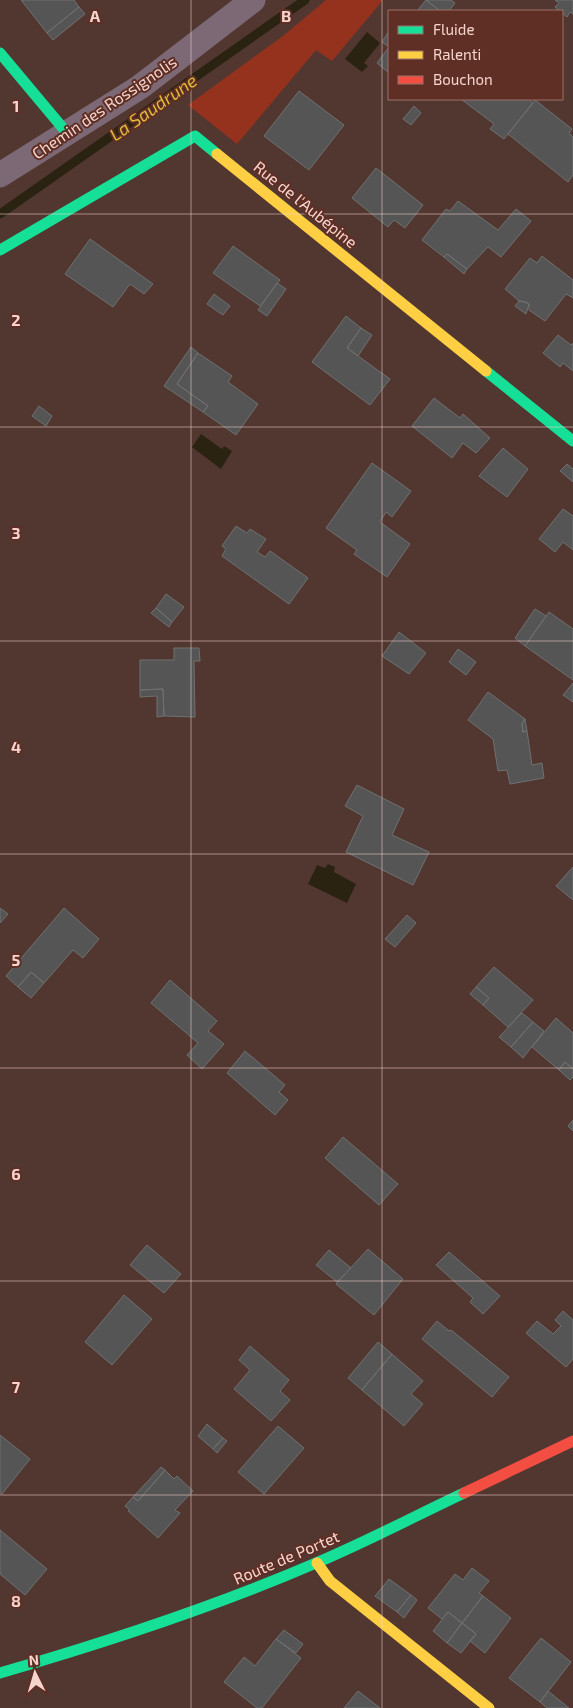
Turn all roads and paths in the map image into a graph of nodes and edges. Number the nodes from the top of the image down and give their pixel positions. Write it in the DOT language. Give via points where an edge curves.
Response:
graph roads {
  1 [pos="253,0"];
  2 [pos="0,53"];
  3 [pos="67,133"];
  4 [pos="0,175"];
  5 [pos="0,250"];
  6 [pos="573,441"];
  7 [pos="573,1441"];
  8 [pos="317,1563"];
  9 [pos="0,1673"];
  10 [pos="489,1708"];
  1 -- 3 [label="street, Chemin des Rossignolis" via="140,87"];
  2 -- 3 [label="street"];
  3 -- 4 [label="street, Chemin des Rossignolis"];
  5 -- 6 [label="street, Rue de l'Aubépine" via="195,136"];
  7 -- 8 [label="street, Route de Portet"];
  8 -- 9 [label="street, Route de Portet" via="228,1599"];
  8 -- 10 [label="street" via="330,1581"];
}
